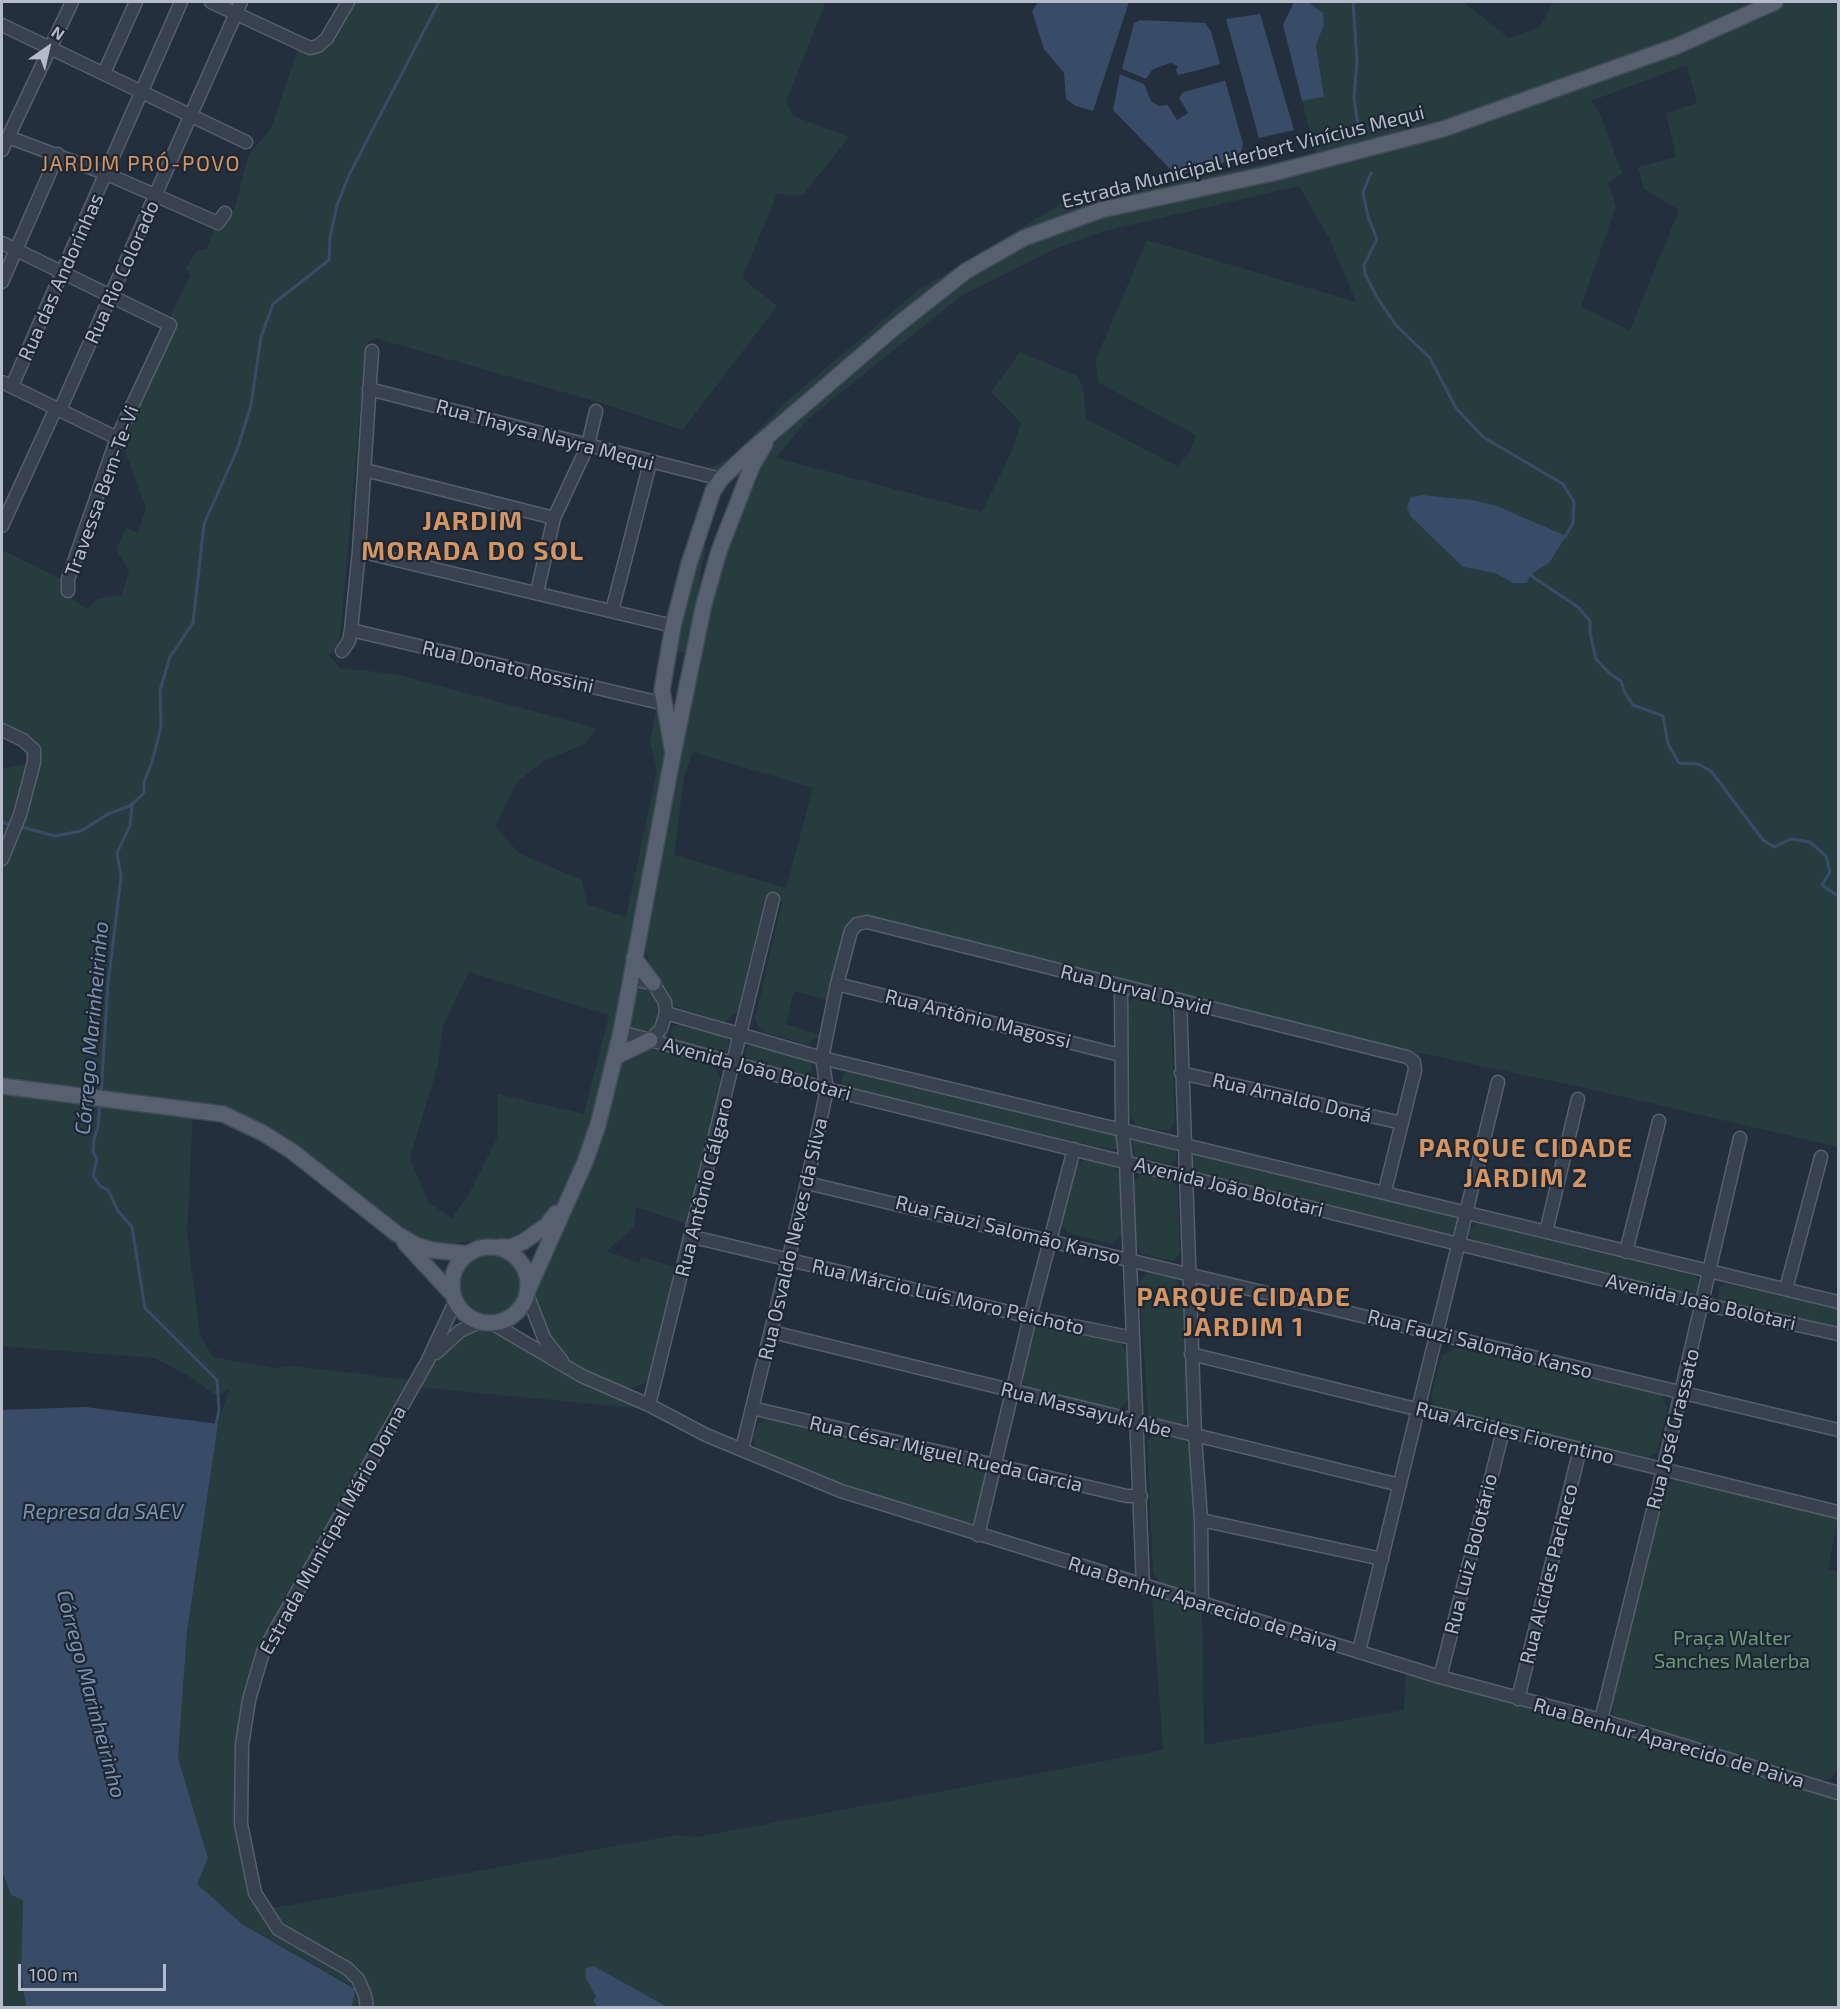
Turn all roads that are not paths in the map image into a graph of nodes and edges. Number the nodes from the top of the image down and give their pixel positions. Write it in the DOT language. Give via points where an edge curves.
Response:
graph roads {
  1 [pos="72,2"];
  2 [pos="136,2"];
  3 [pos="181,2"];
  4 [pos="211,2"];
  5 [pos="348,2"];
  6 [pos="1775,2"];
  7 [pos="239,7"];
  8 [pos="2,26"];
  9 [pos="50,49"];
  10 [pos="105,74"];
  11 [pos="143,93"];
  12 [pos="192,115"];
  13 [pos="8,137"];
  14 [pos="246,142"];
  15 [pos="2,150"];
  16 [pos="58,154"];
  17 [pos="107,174"];
  18 [pos="156,197"];
  19 [pos="221,218"];
  20 [pos="2,243"];
  21 [pos="17,250"];
  22 [pos="62,273"];
  23 [pos="2,282"];
  24 [pos="111,296"];
  25 [pos="372,351"];
  26 [pos="7,384"];
  27 [pos="369,389"];
  28 [pos="58,409"];
  29 [pos="596,411"];
  30 [pos="770,437"];
  31 [pos="117,438"];
  32 [pos="588,445"];
  33 [pos="650,463"];
  34 [pos="365,470"];
  35 [pos="721,479"];
  36 [pos="554,518"];
  37 [pos="2,526"];
  38 [pos="698,538"];
  39 [pos="359,551"];
  40 [pos="68,591"];
  41 [pos="537,592"];
  42 [pos="704,604"];
  43 [pos="612,612"];
  44 [pos="673,626"];
  45 [pos="351,630"];
  46 [pos="342,651"];
  47 [pos="668,654"];
  48 [pos="692,659"];
  49 [pos="665,704"];
  50 [pos="2,730"];
  51 [pos="673,754"];
  52 [pos="2,859"];
  53 [pos="773,899"];
  54 [pos="857,924"];
  55 [pos="634,958"];
  56 [pos="631,979"];
  57 [pos="653,983"];
  58 [pos="837,984"];
  59 [pos="1121,987"];
  60 [pos="1180,1000"];
  61 [pos="666,1014"];
  62 [pos="621,1032"];
  63 [pos="740,1035"];
  64 [pos="650,1040"];
  65 [pos="1120,1055"];
  66 [pos="615,1057"];
  67 [pos="822,1058"];
  68 [pos="734,1064"];
  69 [pos="1181,1073"];
  70 [pos="1498,1082"];
  71 [pos="2,1086"];
  72 [pos="827,1089"];
  73 [pos="1578,1099"];
  74 [pos="1659,1121"];
  75 [pos="1402,1123"];
  76 [pos="1122,1129"];
  77 [pos="1740,1138"];
  78 [pos="1184,1143"];
  79 [pos="1074,1149"];
  80 [pos="1821,1157"];
  81 [pos="1126,1162"];
  82 [pos="1187,1176"];
  83 [pos="807,1183"];
  84 [pos="1385,1191"];
  85 [pos="568,1196"];
  86 [pos="1466,1212"];
  87 [pos="1546,1232"];
  88 [pos="397,1234"];
  89 [pos="693,1237"];
  90 [pos="1050,1239"];
  91 [pos="1459,1242"];
  92 [pos="498,1248"];
  93 [pos="1626,1252"];
  94 [pos="468,1254"];
  95 [pos="787,1258"];
  96 [pos="1130,1260"];
  97 [pos="1710,1272"];
  98 [pos="1188,1275"];
  99 [pos="1786,1289"];
  100 [pos="527,1292"];
  101 [pos="455,1299"];
  102 [pos="1839,1302"];
  103 [pos="1703,1304"];
  104 [pos="1029,1317"];
  105 [pos="486,1322"];
  106 [pos="772,1332"];
  107 [pos="1438,1333"];
  108 [pos="1839,1334"];
  109 [pos="1133,1338"];
  110 [pos="1191,1354"];
  111 [pos="427,1362"];
  112 [pos="582,1376"];
  113 [pos="1013,1392"];
  114 [pos="1682,1393"];
  115 [pos="649,1405"];
  116 [pos="752,1408"];
  117 [pos="1419,1410"];
  118 [pos="1136,1421"];
  119 [pos="1839,1430"];
  120 [pos="1503,1431"];
  121 [pos="1195,1436"];
  122 [pos="742,1449"];
  123 [pos="1580,1449"];
  124 [pos="995,1465"];
  125 [pos="1663,1470"];
  126 [pos="1400,1485"];
  127 [pos="1141,1496"];
  128 [pos="1839,1512"];
  129 [pos="1201,1520"];
  130 [pos="978,1535"];
  131 [pos="1382,1559"];
  132 [pos="1143,1587"];
  133 [pos="1202,1605"];
  134 [pos="1359,1651"];
  135 [pos="1440,1677"];
  136 [pos="1518,1699"];
  137 [pos="1601,1720"];
  138 [pos="1838,1790"];
  139 [pos="367,2007"];
  1 -- 9 [label="street"];
  2 -- 10 [label="street"];
  3 -- 11 [label="street, Rua das Andorinhas"];
  4 -- 7 [label="street"];
  5 -- 7 [label="street" via="327,38 310,48"];
  6 -- 30 [label="main road, Estrada Municipal Herbert Vinícius Mequi" via="1677,46 1443,129 1273,173 1101,210 1024,238 966,271 921,306"];
  7 -- 12 [label="street, Rua Rio Colorado"];
  8 -- 9 [label="street"];
  9 -- 10 [label="street"];
  9 -- 13 [label="street"];
  10 -- 11 [label="street"];
  11 -- 12 [label="street"];
  11 -- 17 [label="street, Rua das Andorinhas"];
  12 -- 14 [label="street"];
  12 -- 18 [label="street, Rua Rio Colorado"];
  13 -- 15 [label="street"];
  13 -- 16 [label="street"];
  16 -- 17 [label="street"];
  16 -- 21 [label="street"];
  17 -- 18 [label="street"];
  17 -- 22 [label="street, Rua das Andorinhas"];
  18 -- 19 [label="street"];
  18 -- 24 [label="street, Rua Rio Colorado"];
  20 -- 21 [label="street"];
  21 -- 22 [label="street"];
  21 -- 23 [label="street"];
  22 -- 24 [label="street"];
  22 -- 26 [label="street, Rua das Andorinhas"];
  24 -- 28 [label="street, Rua Rio Colorado"];
  24 -- 31 [label="street, Travessa Bem-Te-Vi" via="170,325"];
  25 -- 27 [label="street"];
  26 -- 28 [label="street"];
  27 -- 32 [label="street, Rua Thaysa Nayra Mequi"];
  27 -- 34 [label="street"];
  28 -- 31 [label="street"];
  28 -- 37 [label="street, Rua Rio Colorado"];
  29 -- 32 [label="street"];
  30 -- 35 [label="main road, Estrada Municipal Herbert Vinícius Mequi"];
  30 -- 42 [label="main road, Estrada Municipal Herbert Vinícius Mequi" via="752,466 719,551"];
  31 -- 40 [label="street, Travessa Bem-Te-Vi" via="68,579"];
  32 -- 33 [label="street, Rua Thaysa Nayra Mequi"];
  32 -- 36 [label="street"];
  33 -- 35 [label="street, Rua Thaysa Nayra Mequi"];
  33 -- 43 [label="street"];
  34 -- 36 [label="street"];
  34 -- 39 [label="street"];
  35 -- 38 [label="main road, Estrada Municipal Herbert Vinícius Mequi" via="713,491"];
  36 -- 41 [label="street"];
  38 -- 42 [label="main road" via="710,546 702,588"];
  38 -- 44 [label="main road, Estrada Municipal Herbert Vinícius Mequi"];
  39 -- 41 [label="street"];
  39 -- 45 [label="street"];
  41 -- 43 [label="street"];
  42 -- 48 [label="main road, Estrada Municipal Herbert Vinícius Mequi"];
  43 -- 44 [label="street"];
  44 -- 47 [label="main road, Estrada Municipal Herbert Vinícius Mequi"];
  45 -- 46 [label="street"];
  45 -- 49 [label="street, Rua Donato Rossini"];
  47 -- 48 [label="main road"];
  47 -- 49 [label="main road, Estrada Municipal Herbert Vinícius Mequi" via="662,690"];
  48 -- 51 [label="main road, Estrada Municipal Herbert Vinícius Mequi"];
  49 -- 51 [label="main road, Estrada Municipal Herbert Vinícius Mequi"];
  50 -- 52 [label="street" via="34,750 20,815"];
  51 -- 55 [label="main road, Estrada Municipal Herbert Vinícius Mequi"];
  53 -- 63 [label="street, Rua Antônio Cálgaro"];
  54 -- 58 [label="street, Rua Osvaldo Neves da Silva" via="851,931"];
  54 -- 59 [label="street, Rua Durval David" via="867,922"];
  55 -- 56 [label="main road, Estrada Municipal Herbert Vinícius Mequi"];
  55 -- 57 [label="main road"];
  56 -- 57 [label="street"];
  56 -- 62 [label="main road, Estrada Municipal Herbert Vinícius Mequi"];
  57 -- 61 [label="street" via="665,1002"];
  58 -- 65 [label="street, Rua Antônio Magossi"];
  58 -- 67 [label="street, Rua Osvaldo Neves da Silva"];
  59 -- 60 [label="street, Rua Durval David"];
  59 -- 65 [label="street"];
  60 -- 69 [label="street"];
  60 -- 75 [label="street, Rua Durval David" via="1407,1057 1414,1062"];
  61 -- 63 [label="street, Avenida João Bolotari"];
  61 -- 64 [label="street" via="661,1029"];
  62 -- 64 [label="street, Avenida João Bolotari"];
  62 -- 66 [label="main road, Estrada Municipal Herbert Vinícius Mequi"];
  63 -- 67 [label="street, Avenida João Bolotari"];
  63 -- 68 [label="street, Rua Antônio Cálgaro"];
  64 -- 66 [label="main road"];
  64 -- 68 [label="street, Avenida João Bolotari"];
  65 -- 76 [label="street"];
  66 -- 85 [label="main road, Estrada Municipal Herbert Vinícius Mequi" via="598,1125"];
  67 -- 72 [label="street, Rua Osvaldo Neves da Silva"];
  67 -- 76 [label="street, Avenida João Bolotari"];
  68 -- 72 [label="street, Avenida João Bolotari"];
  68 -- 89 [label="street, Rua Antônio Cálgaro"];
  69 -- 75 [label="street, Rua Arnaldo Doná"];
  69 -- 78 [label="street"];
  70 -- 86 [label="street"];
  71 -- 88 [label="main road" via="211,1111 238,1120 293,1152"];
  72 -- 79 [label="street, Avenida João Bolotari"];
  72 -- 83 [label="street, Rua Osvaldo Neves da Silva"];
  73 -- 87 [label="street"];
  74 -- 93 [label="street"];
  75 -- 84 [label="street"];
  76 -- 78 [label="street, Avenida João Bolotari"];
  76 -- 81 [label="street"];
  77 -- 97 [label="street, Rua José Grassato"];
  78 -- 82 [label="street"];
  78 -- 84 [label="street, Avenida João Bolotari"];
  79 -- 81 [label="street, Avenida João Bolotari"];
  79 -- 90 [label="street"];
  80 -- 99 [label="street"];
  81 -- 82 [label="street, Avenida João Bolotari"];
  81 -- 96 [label="street"];
  82 -- 91 [label="street, Avenida João Bolotari"];
  82 -- 98 [label="street"];
  83 -- 90 [label="street, Rua Fauzi Salomão Kanso"];
  83 -- 95 [label="street, Rua Osvaldo Neves da Silva"];
  84 -- 86 [label="street, Avenida João Bolotari"];
  85 -- 92 [label="main road, Estrada Municipal Herbert Vinícius Mequi" via="546,1226 511,1247"];
  85 -- 100 [label="main road, Estrada Municipal Herbert Vinícius Mequi"];
  86 -- 87 [label="street, Avenida João Bolotari"];
  86 -- 91 [label="street"];
  87 -- 93 [label="street, Avenida João Bolotari"];
  88 -- 94 [label="main road" via="432,1250"];
  88 -- 101 [label="main road"];
  89 -- 95 [label="street, Rua Márcio Luís Moro Peichoto"];
  89 -- 115 [label="street, Rua Antônio Cálgaro"];
  90 -- 96 [label="street, Rua Fauzi Salomão Kanso"];
  90 -- 104 [label="street"];
  91 -- 103 [label="street, Avenida João Bolotari"];
  91 -- 107 [label="street"];
  92 -- 94 [label="main road" via="482,1247"];
  92 -- 100 [label="main road" via="521,1263 527,1276"];
  93 -- 97 [label="street, Avenida João Bolotari"];
  94 -- 101 [label="main road" via="457,1266 452,1281"];
  95 -- 104 [label="street, Rua Márcio Luís Moro Peichoto"];
  95 -- 106 [label="street, Rua Osvaldo Neves da Silva"];
  96 -- 98 [label="street, Rua Fauzi Salomão Kanso"];
  96 -- 109 [label="street"];
  97 -- 99 [label="street, Avenida João Bolotari"];
  97 -- 103 [label="street, Rua José Grassato"];
  98 -- 107 [label="street, Rua Fauzi Salomão Kanso"];
  98 -- 110 [label="street"];
  99 -- 102 [label="street, Avenida João Bolotari"];
  100 -- 105 [label="main road" via="515,1313"];
  100 -- 112 [label="street, Rua Benhur Aparecido de Paiva" via="544,1338"];
  101 -- 105 [label="main road" via="462,1310"];
  101 -- 111 [label="street"];
  103 -- 108 [label="street, Avenida João Bolotari"];
  103 -- 114 [label="street, Rua José Grassato"];
  104 -- 109 [label="street, Rua Márcio Luís Moro Peichoto"];
  104 -- 113 [label="street"];
  105 -- 111 [label="street" via="452,1337"];
  105 -- 112 [label="street, Rua Benhur Aparecido de Paiva"];
  106 -- 113 [label="street, Rua Massayuki Abe"];
  106 -- 116 [label="street, Rua Osvaldo Neves da Silva"];
  107 -- 114 [label="street, Rua Fauzi Salomão Kanso"];
  107 -- 117 [label="street"];
  109 -- 118 [label="street"];
  110 -- 117 [label="street, Rua Arcides Fiorentino"];
  110 -- 121 [label="street"];
  111 -- 139 [label="street, Estrada Municipal Mário Dorna" via="263,1652 249,1700 243,1745 241,1824 255,1893 278,1929 348,1969 358,1979"];
  112 -- 115 [label="street, Rua Benhur Aparecido de Paiva"];
  113 -- 118 [label="street, Rua Massayuki Abe"];
  113 -- 124 [label="street"];
  114 -- 119 [label="street, Rua Fauzi Salomão Kanso"];
  114 -- 125 [label="street, Rua José Grassato"];
  115 -- 122 [label="street, Rua Benhur Aparecido de Paiva"];
  116 -- 122 [label="street, Rua Osvaldo Neves da Silva"];
  116 -- 124 [label="street, Rua César Miguel Rueda Garcia"];
  117 -- 120 [label="street, Rua Arcides Fiorentino"];
  117 -- 126 [label="street"];
  118 -- 121 [label="street, Rua Massayuki Abe"];
  118 -- 127 [label="street"];
  120 -- 123 [label="street, Rua Arcides Fiorentino"];
  120 -- 135 [label="street, Rua Luiz Bolotário"];
  121 -- 126 [label="street, Rua Massayuki Abe"];
  121 -- 129 [label="street"];
  122 -- 130 [label="street, Rua Benhur Aparecido de Paiva" via="841,1491"];
  123 -- 125 [label="street, Rua Arcides Fiorentino"];
  123 -- 136 [label="street, Rua Alcides Pacheco"];
  124 -- 127 [label="street, Rua César Miguel Rueda Garcia"];
  124 -- 130 [label="street"];
  125 -- 128 [label="street, Rua Arcides Fiorentino"];
  125 -- 137 [label="street, Rua José Grassato"];
  126 -- 131 [label="street"];
  127 -- 132 [label="street"];
  129 -- 131 [label="street"];
  129 -- 133 [label="street"];
  130 -- 132 [label="street, Rua Benhur Aparecido de Paiva"];
  131 -- 134 [label="street"];
  132 -- 133 [label="street, Rua Benhur Aparecido de Paiva"];
  133 -- 134 [label="street, Rua Benhur Aparecido de Paiva"];
  134 -- 135 [label="street, Rua Benhur Aparecido de Paiva"];
  135 -- 136 [label="street, Rua Benhur Aparecido de Paiva"];
  136 -- 137 [label="street, Rua Benhur Aparecido de Paiva"];
  137 -- 138 [label="street, Rua Benhur Aparecido de Paiva"];
}
